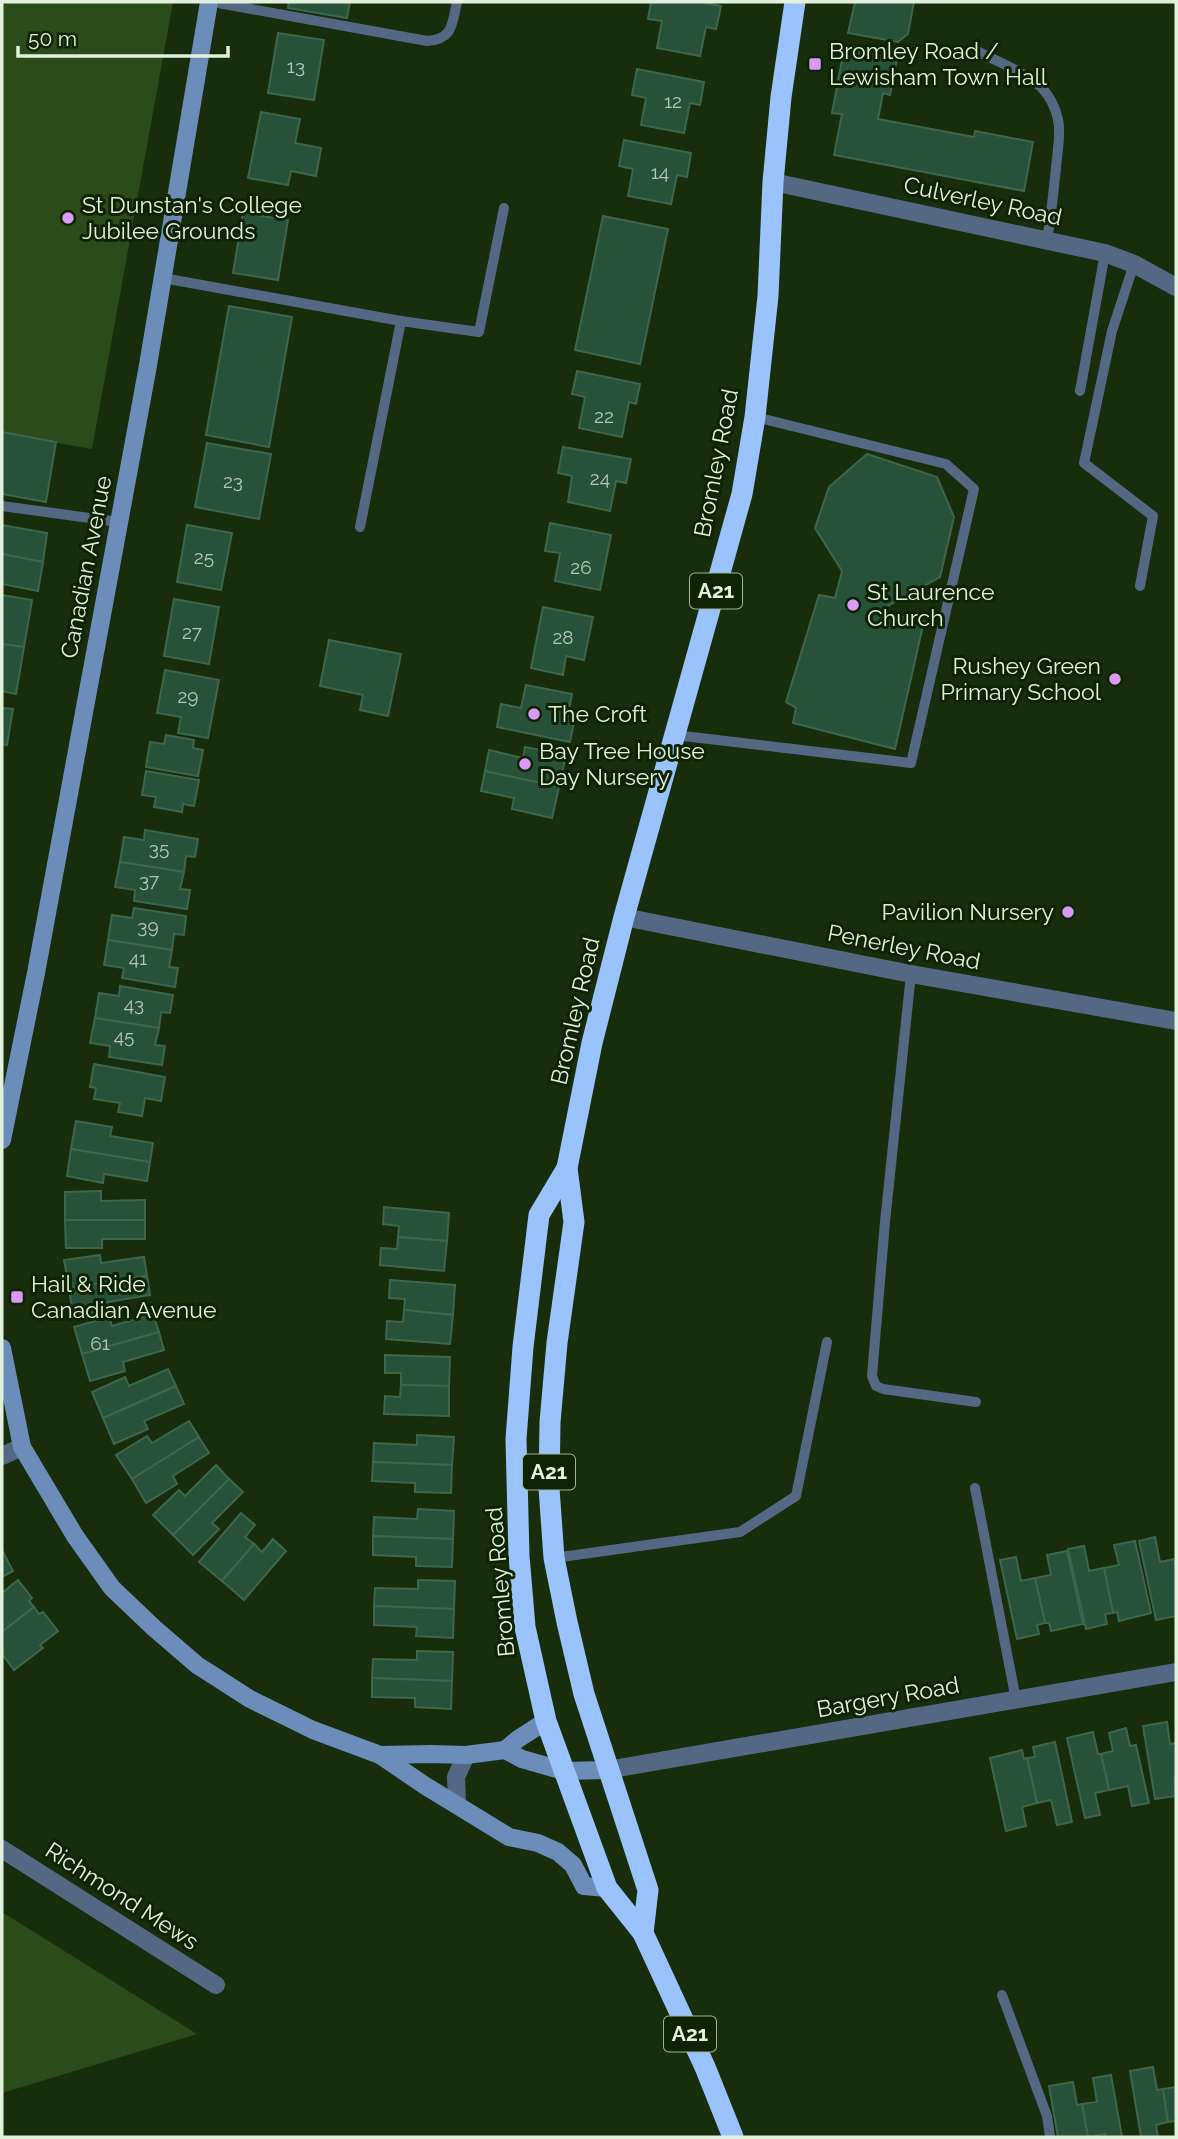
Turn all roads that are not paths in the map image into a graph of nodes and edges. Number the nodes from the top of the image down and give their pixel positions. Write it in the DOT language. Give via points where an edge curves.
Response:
graph roads {
  1 [pos="211,2"];
  2 [pos="457,2"];
  3 [pos="794,2"];
  4 [pos="979,52"];
  5 [pos="773,182"];
  6 [pos="504,208"];
  7 [pos="1047,239"];
  8 [pos="1105,253"];
  9 [pos="1135,264"];
  10 [pos="163,278"];
  11 [pos="1176,287"];
  12 [pos="401,321"];
  13 [pos="1080,391"];
  14 [pos="755,417"];
  15 [pos="2,506"];
  16 [pos="119,522"];
  17 [pos="360,527"];
  18 [pos="1140,586"];
  19 [pos="675,735"];
  20 [pos="624,917"];
  21 [pos="911,974"];
  22 [pos="1176,1021"];
  23 [pos="2,1140"];
  24 [pos="567,1168"];
  25 [pos="828,1342"];
  26 [pos="2,1348"];
  27 [pos="976,1402"];
  28 [pos="22,1447"];
  29 [pos="2,1456"];
  30 [pos="975,1488"];
  31 [pos="554,1558"];
  32 [pos="1176,1672"];
  33 [pos="1016,1700"];
  34 [pos="546,1721"];
  35 [pos="505,1750"];
  36 [pos="380,1755"];
  37 [pos="466,1755"];
  38 [pos="607,1770"];
  39 [pos="564,1771"];
  40 [pos="457,1804"];
  41 [pos="2,1849"];
  42 [pos="607,1888"];
  43 [pos="643,1933"];
  44 [pos="216,1986"];
  45 [pos="1002,1995"];
  46 [pos="733,2137"];
  47 [pos="1050,2137"];
  1 -- 2 [label="lane" via="427,41 450,32"];
  1 -- 10 [label="street, Canadian Avenue"];
  3 -- 5 [label="highway, Bromley Road / A21"];
  4 -- 7 [label="lane" via="1040,86 1056,111 1059,137"];
  5 -- 7 [label="street, Culverley Road"];
  5 -- 14 [label="highway, Bromley Road / A21" via="768,296"];
  6 -- 12 [label="lane" via="479,332"];
  7 -- 8 [label="street, Culverley Road"];
  8 -- 9 [label="street, Culverley Road"];
  8 -- 13 [label="lane"];
  9 -- 11 [label="street, Culverley Road"];
  9 -- 18 [label="lane" via="1112,331 1084,463 1153,516"];
  10 -- 12 [label="lane"];
  10 -- 16 [label="street, Canadian Avenue"];
  12 -- 17 [label="lane"];
  14 -- 19 [label="highway, Bromley Road / A21" via="742,494"];
  14 -- 19 [label="lane" via="946,464 974,489 911,763"];
  15 -- 16 [label="lane"];
  16 -- 23 [label="street, Canadian Avenue"];
  19 -- 20 [label="highway, Bromley Road / A21"];
  20 -- 21 [label="street, Penerley Road"];
  20 -- 24 [label="highway, Bromley Road / A21"];
  21 -- 22 [label="street, Penerley Road"];
  21 -- 27 [label="lane" via="872,1376 876,1387 883,1389"];
  24 -- 31 [label="highway, Bromley Road / A21" via="574,1222 550,1422"];
  24 -- 34 [label="highway, Bromley Road / A21" via="540,1215 516,1439 525,1627"];
  25 -- 31 [label="lane" via="796,1496 740,1532"];
  26 -- 28 [label="street"];
  28 -- 29 [label="street"];
  28 -- 36 [label="street" via="112,1588 188,1657 250,1699 313,1730"];
  30 -- 33 [label="lane"];
  31 -- 38 [label="highway, Bromley Road / A21" via="584,1694"];
  32 -- 33 [label="street, Bargery Road"];
  33 -- 38 [label="street, Bargery Road"];
  34 -- 35 [label="street"];
  34 -- 39 [label="highway, Bromley Road / A21"];
  35 -- 37 [label="street"];
  35 -- 39 [label="street"];
  36 -- 37 [label="street"];
  36 -- 40 [label="street"];
  37 -- 40 [label="street" via="456,1777"];
  38 -- 39 [label="street"];
  38 -- 43 [label="highway, Bromley Road / A21" via="648,1891"];
  39 -- 42 [label="highway, Bromley Road / A21"];
  40 -- 42 [label="street" via="509,1837 558,1852 573,1865 584,1886"];
  41 -- 44 [label="street, Richmond Mews"];
  42 -- 43 [label="highway, Bromley Road / A21"];
  43 -- 46 [label="highway, Bromley Road / A21"];
  45 -- 47 [label="lane"];
}
